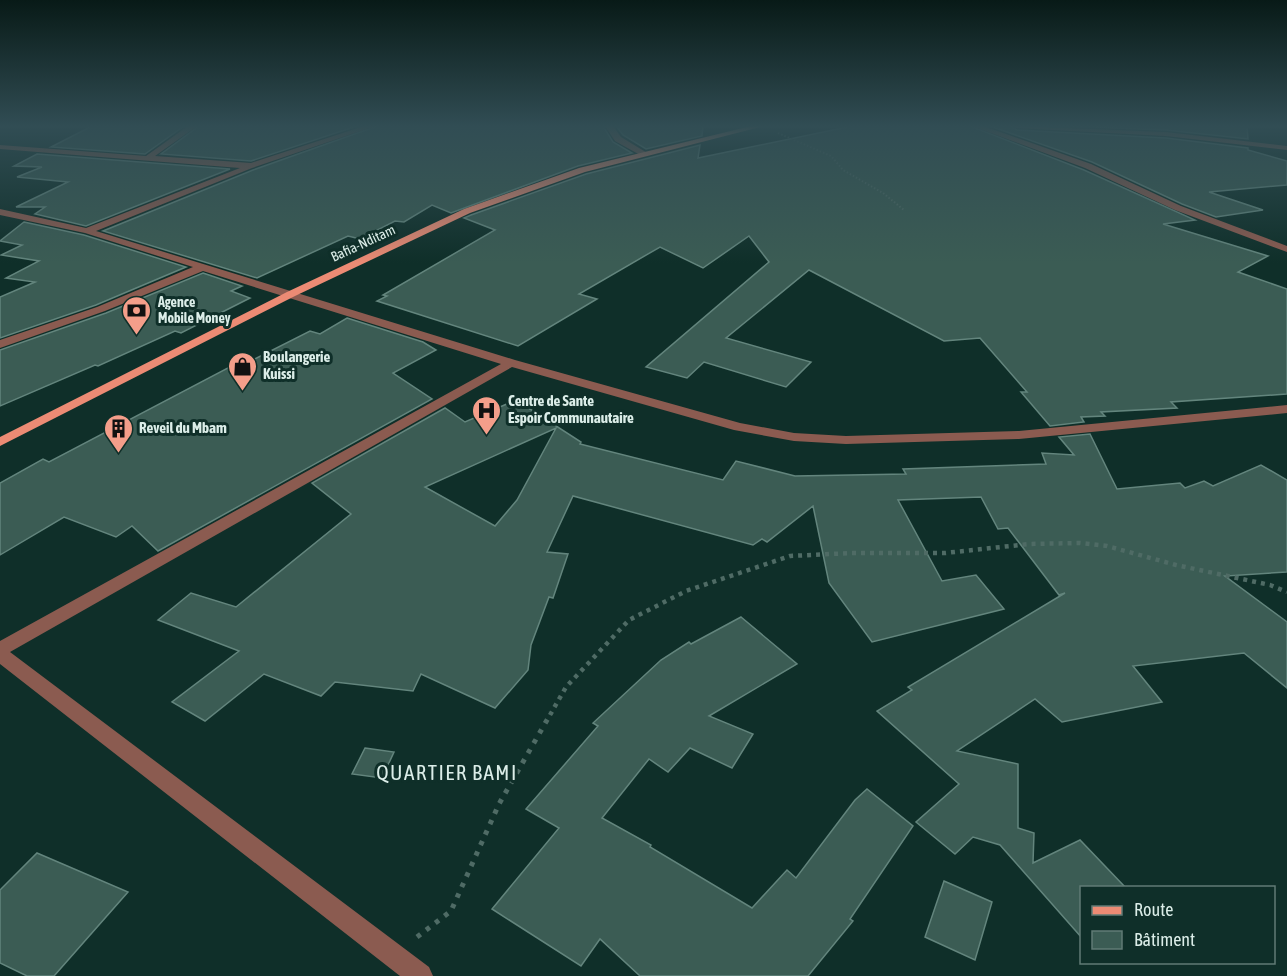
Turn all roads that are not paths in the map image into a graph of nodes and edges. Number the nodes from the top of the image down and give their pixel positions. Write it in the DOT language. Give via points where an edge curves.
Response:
graph roads {
  1 [pos="238,172"];
  2 [pos="578,172"];
  3 [pos="1100,172"];
  4 [pos="0,212"];
  5 [pos="87,231"];
  6 [pos="1287,249"];
  7 [pos="203,267"];
  8 [pos="291,294"];
  9 [pos="0,344"];
  10 [pos="511,363"];
  11 [pos="1287,409"];
  12 [pos="0,442"];
  13 [pos="0,649"];
  14 [pos="0,654"];
  15 [pos="420,976"];
  1 -- 5 [label="street"];
  2 -- 8 [label="main road, Bafia-Nditam" via="467,211"];
  3 -- 6 [label="street" via="1178,208"];
  4 -- 5 [label="street"];
  5 -- 7 [label="street"];
  7 -- 8 [label="street"];
  7 -- 9 [label="street" via="101,309"];
  8 -- 10 [label="street"];
  8 -- 12 [label="main road, Bafia-Nditam"];
  10 -- 11 [label="street" via="739,427 794,437 846,440 1019,435"];
  10 -- 13 [label="street"];
  14 -- 15 [label="street"];
}
